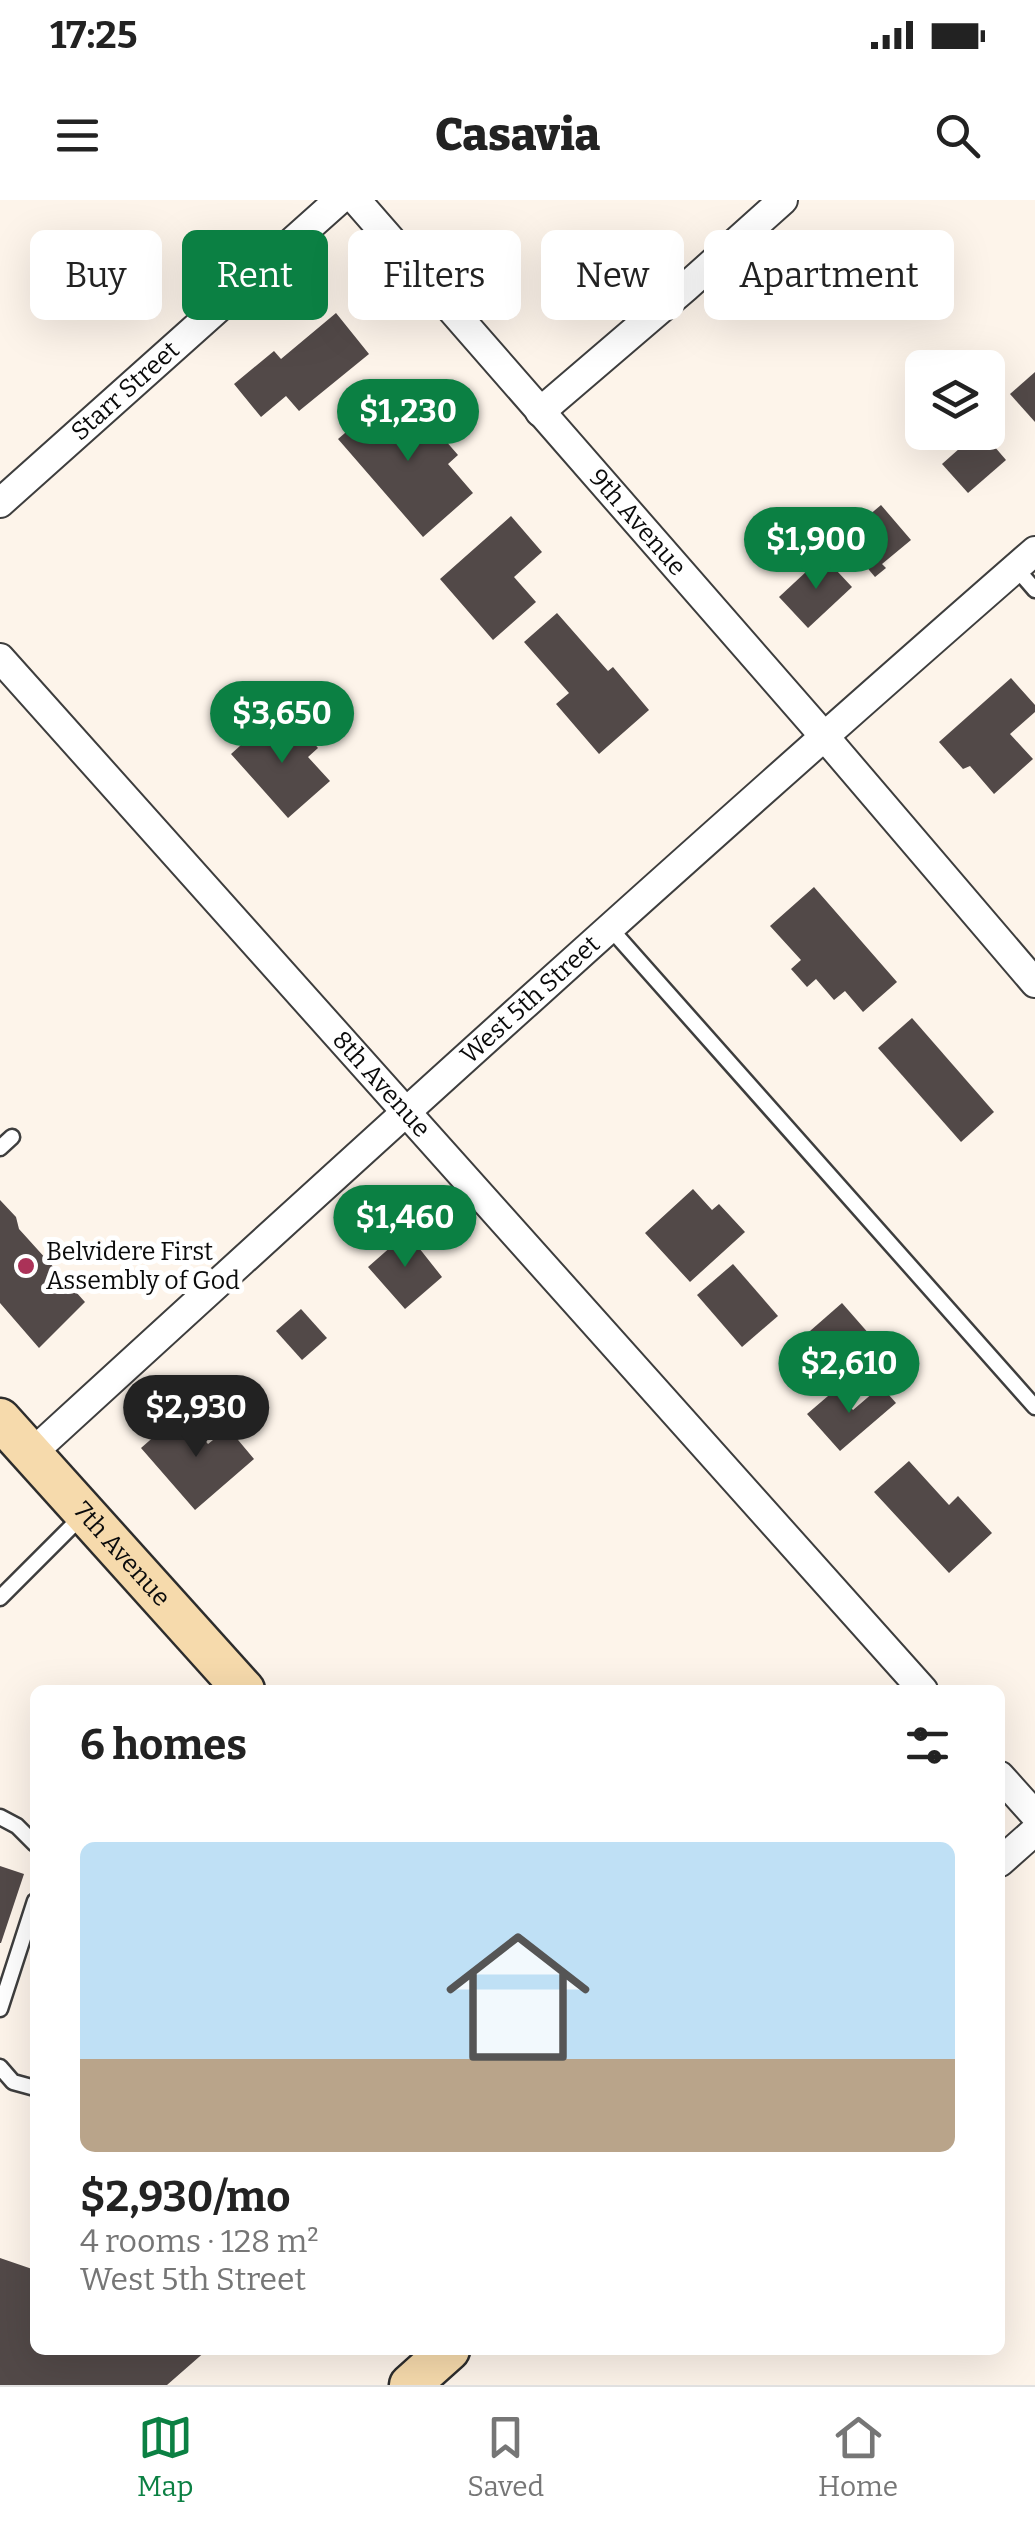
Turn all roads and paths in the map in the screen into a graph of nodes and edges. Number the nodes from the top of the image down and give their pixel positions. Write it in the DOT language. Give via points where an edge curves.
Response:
graph roads {
  1 [pos="339,200"];
  2 [pos="356,200"];
  3 [pos="782,200"];
  4 [pos="540,412"];
  5 [pos="0,502"];
  6 [pos="1025,559"];
  7 [pos="1035,590"];
  8 [pos="0,658"];
  9 [pos="824,736"];
  10 [pos="610,928"];
  11 [pos="1035,983"];
  12 [pos="405,1112"];
  13 [pos="1035,1407"];
  14 [pos="0,1419"];
  15 [pos="31,1454"];
  16 [pos="85,1513"];
  17 [pos="0,1598"];
  18 [pos="240,1685"];
  19 [pos="919,1685"];
  20 [pos="1005,1782"];
  21 [pos="1035,1815"];
  22 [pos="0,1817"];
  23 [pos="1035,1831"];
  24 [pos="30,1839"];
  25 [pos="1005,1858"];
  26 [pos="30,1917"];
  27 [pos="0,2010"];
  28 [pos="0,2067"];
  29 [pos="30,2087"];
  30 [pos="443,2355"];
  31 [pos="410,2385"];
  1 -- 5 [label="street, Starr Street"];
  2 -- 4 [label="street, 9th Avenue"];
  3 -- 4 [label="street"];
  4 -- 9 [label="street, 9th Avenue"];
  6 -- 7 [label="lane"];
  6 -- 9 [label="street, West 5th Street"];
  8 -- 12 [label="street, 8th Avenue"];
  9 -- 10 [label="street, West 5th Street"];
  9 -- 11 [label="street, 9th Avenue"];
  10 -- 12 [label="street, West 5th Street"];
  10 -- 13 [label="lane"];
  12 -- 15 [label="street, West 5th Street" via="178,1309"];
  12 -- 19 [label="street, 8th Avenue"];
  14 -- 15 [label="street, 7th Avenue"];
  15 -- 16 [label="street, 7th Avenue"];
  16 -- 17 [label="lane"];
  16 -- 18 [label="street, 7th Avenue"];
  20 -- 21 [label="street"];
  22 -- 24 [label="lane"];
  23 -- 25 [label="street"];
  26 -- 27 [label="lane"];
  28 -- 29 [label="lane" via="13,2082"];
  30 -- 31 [label="street"];
}
